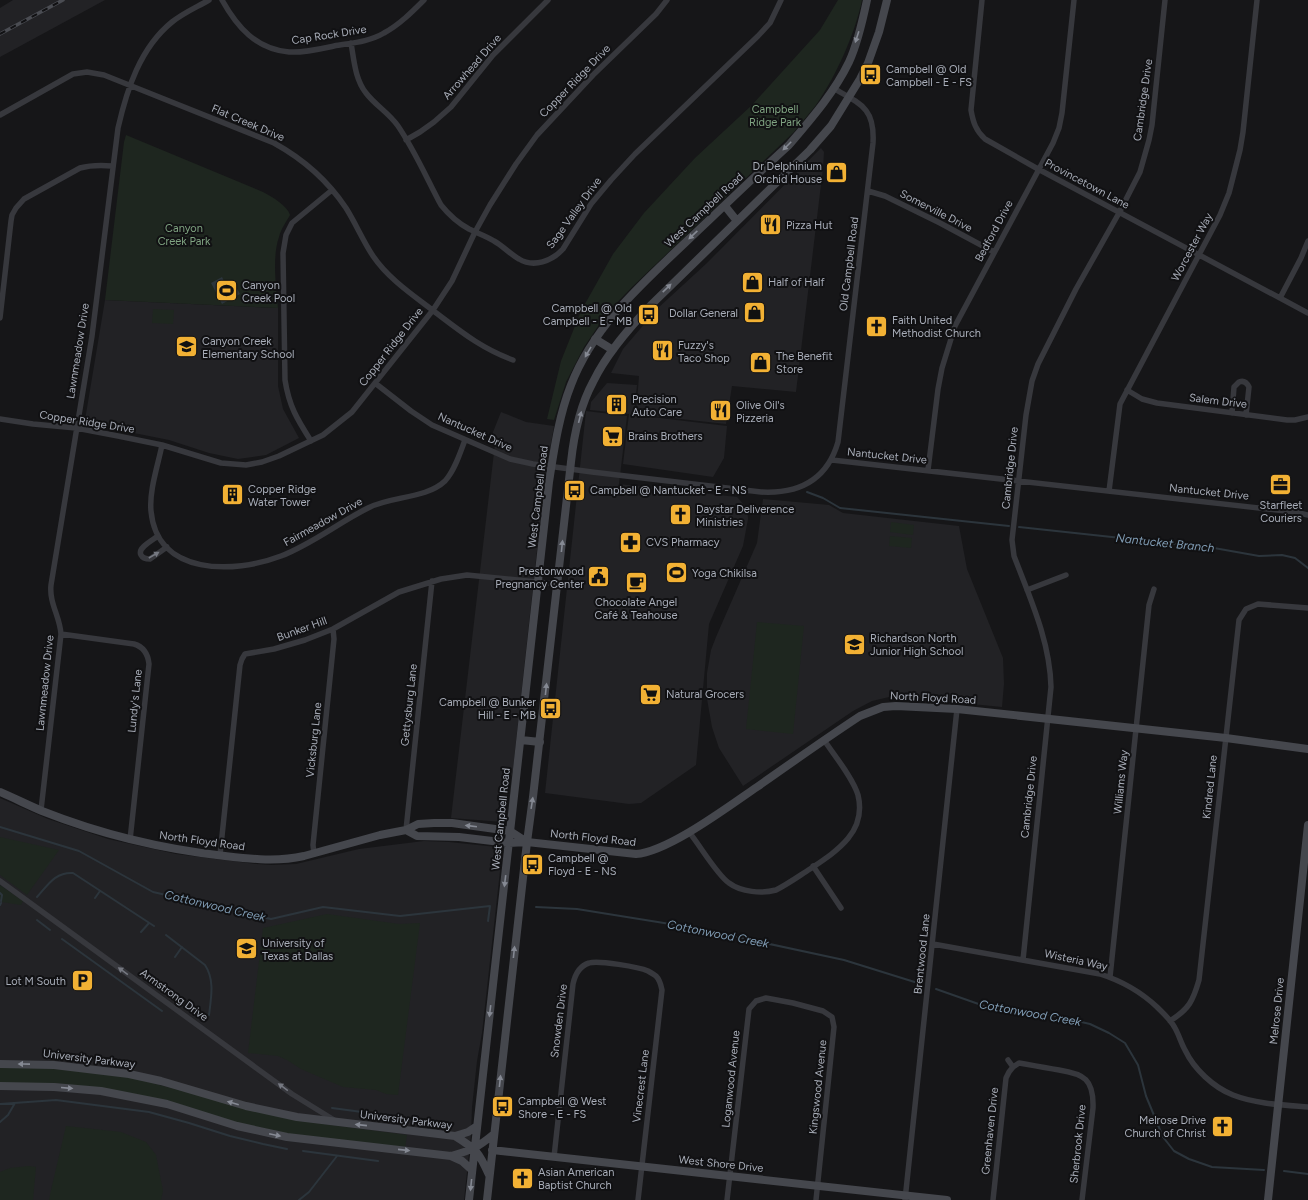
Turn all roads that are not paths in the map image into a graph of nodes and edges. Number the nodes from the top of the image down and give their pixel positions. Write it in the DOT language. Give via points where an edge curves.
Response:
graph roads {
  1 [pos="210,0"];
  2 [pos="222,0"];
  3 [pos="424,0"];
  4 [pos="548,0"];
  5 [pos="667,0"];
  6 [pos="782,0"];
  7 [pos="868,0"];
  8 [pos="887,0"];
  9 [pos="982,0"];
  10 [pos="1074,0"];
  11 [pos="1165,0"];
  12 [pos="1257,0"];
  13 [pos="351,43"];
  14 [pos="130,85"];
  15 [pos="833,88"];
  16 [pos="849,97"];
  17 [pos="0,115"];
  18 [pos="406,140"];
  19 [pos="112,166"];
  20 [pos="1038,169"];
  21 [pos="332,190"];
  22 [pos="868,191"];
  23 [pos="725,206"];
  24 [pos="1119,213"];
  25 [pos="737,220"];
  26 [pos="475,232"];
  27 [pos="1308,241"];
  28 [pos="994,252"];
  29 [pos="1199,255"];
  30 [pos="1280,298"];
  31 [pos="433,310"];
  32 [pos="1308,314"];
  33 [pos="0,318"];
  34 [pos="595,339"];
  35 [pos="613,350"];
  36 [pos="513,360"];
  37 [pos="375,383"];
  38 [pos="1127,390"];
  39 [pos="1232,413"];
  40 [pos="1246,415"];
  41 [pos="1308,417"];
  42 [pos="0,419"];
  43 [pos="76,428"];
  44 [pos="465,440"];
  45 [pos="311,442"];
  46 [pos="162,445"];
  47 [pos="832,460"];
  48 [pos="552,466"];
  49 [pos="570,469"];
  50 [pos="928,470"];
  51 [pos="1019,480"];
  52 [pos="1109,491"];
  53 [pos="1308,515"];
  54 [pos="158,536"];
  55 [pos="167,547"];
  56 [pos="1066,575"];
  57 [pos="432,581"];
  58 [pos="539,582"];
  59 [pos="557,584"];
  60 [pos="1154,589"];
  61 [pos="1027,590"];
  62 [pos="1308,608"];
  63 [pos="333,629"];
  64 [pos="61,634"];
  65 [pos="957,709"];
  66 [pos="1048,719"];
  67 [pos="1136,729"];
  68 [pos="1226,738"];
  69 [pos="521,740"];
  70 [pos="824,740"];
  71 [pos="540,742"];
  72 [pos="1308,748"];
  73 [pos="0,792"];
  74 [pos="41,810"];
  75 [pos="1308,825"];
  76 [pos="406,830"];
  77 [pos="510,831"];
  78 [pos="690,832"];
  79 [pos="130,840"];
  80 [pos="527,842"];
  81 [pos="509,843"];
  82 [pos="314,854"];
  83 [pos="220,855"];
  84 [pos="813,866"];
  85 [pos="0,880"];
  86 [pos="841,908"];
  87 [pos="933,944"];
  88 [pos="1023,960"];
  89 [pos="655,976"];
  90 [pos="1110,977"];
  91 [pos="793,1004"];
  92 [pos="1170,1021"];
  93 [pos="1008,1060"];
  94 [pos="0,1064"];
  95 [pos="1013,1067"];
  96 [pos="0,1086"];
  97 [pos="1278,1104"];
  98 [pos="1308,1107"];
  99 [pos="339,1123"];
  100 [pos="477,1126"];
  101 [pos="494,1134"];
  102 [pos="455,1136"];
  103 [pos="486,1140"];
  104 [pos="474,1149"];
  105 [pos="492,1150"];
  106 [pos="451,1156"];
  107 [pos="554,1157"];
  108 [pos="482,1159"];
  109 [pos="642,1167"];
  110 [pos="472,1170"];
  111 [pos="490,1176"];
  112 [pos="730,1176"];
  113 [pos="817,1186"];
  114 [pos="905,1198"];
  115 [pos="469,1200"];
  116 [pos="487,1200"];
  117 [pos="638,1200"];
  118 [pos="727,1200"];
  119 [pos="816,1200"];
  120 [pos="947,1200"];
  121 [pos="993,1200"];
  122 [pos="1082,1200"];
  123 [pos="1268,1200"];
  1 -- 14 [label="street, Lawnmeadow Drive" via="177,18 154,39"];
  2 -- 13 [label="street, Cap Rock Drive" via="245,32 277,50 305,51"];
  3 -- 13 [label="street, Cap Rock Drive" via="385,33"];
  4 -- 18 [label="street, Arrowhead Drive" via="493,55 451,107 434,122"];
  5 -- 26 [label="street, Copper Ridge Drive" via="656,14 592,75 537,135 516,164"];
  6 -- 26 [label="street, Sage Valley Drive" via="770,23 758,36 651,138 611,180 591,204 557,255 544,262 526,262"];
  7 -- 15 [label="street, West Campbell Road, one-way" via="849,61"];
  8 -- 16 [label="street" via="868,63"];
  9 -- 20 [label="street, Provincetown Lane" via="971,110 973,122 986,139"];
  10 -- 20 [label="street, Bedford Drive" via="1062,113 1053,143"];
  11 -- 24 [label="street, Cambridge Drive" via="1149,140 1140,172"];
  12 -- 29 [label="street, Worcester Way" via="1240,150 1226,200"];
  13 -- 18 [label="street, Sage Valley Drive" via="361,85 394,121"];
  14 -- 17 [label="street, Flat Creek Drive" via="99,74 77,73"];
  14 -- 19 [label="street, Lawnmeadow Drive" via="122,108"];
  14 -- 21 [label="street, Flat Creek Drive" via="274,143 314,171"];
  15 -- 16 [label="street, Old Campbell Road"];
  15 -- 23 [label="street, West Campbell Road, one-way" via="812,118 789,144"];
  16 -- 22 [label="street, Old Campbell Road" via="868,111 873,126 874,143"];
  16 -- 25 [label="street" via="831,126 812,148"];
  18 -- 26 [label="street, Sage Valley Drive" via="441,205 457,221"];
  19 -- 33 [label="street" via="101,164 80,168 24,199 16,208 11,221"];
  19 -- 43 [label="street, Lawnmeadow Drive" via="92,336"];
  20 -- 24 [label="street, Provincetown Lane"];
  20 -- 28 [label="street, Bedford Drive"];
  21 -- 31 [label="street, Flat Creek Drive" via="379,264 400,286"];
  21 -- 45 [label="street" via="292,223 286,235 283,253 285,380 295,416"];
  22 -- 28 [label="street, Somerville Drive" via="885,196"];
  22 -- 47 [label="street, Old Campbell Road" via="841,423"];
  23 -- 25 [label="street"];
  23 -- 34 [label="street, West Campbell Road, one-way" via="626,300"];
  24 -- 29 [label="street, Provincetown Lane"];
  24 -- 51 [label="street, Cambridge Drive" via="1038,364 1026,415"];
  35 -- 25 [label="street, one-way" via="638,318"];
  26 -- 31 [label="street, Copper Ridge Drive" via="452,281"];
  27 -- 30 [label="street"];
  28 -- 50 [label="street, Bedford Drive" via="954,326 948,345 938,389"];
  29 -- 30 [label="street, Provincetown Lane"];
  29 -- 38 [label="street, Worcester Way"];
  30 -- 32 [label="street, Provincetown Lane"];
  31 -- 36 [label="street, Flat Creek Drive" via="472,340"];
  31 -- 37 [label="street, Copper Ridge Drive"];
  34 -- 35 [label="street"];
  34 -- 48 [label="street, West Campbell Road, one-way" via="570,386"];
  49 -- 35 [label="street, one-way" via="582,406 592,382"];
  37 -- 44 [label="street, Nantucket Drive" via="432,425"];
  37 -- 45 [label="street, Copper Ridge Drive" via="352,412"];
  38 -- 39 [label="street, Salem Drive" via="1142,399 1157,403"];
  38 -- 52 [label="street, Worcester Way" via="1119,410"];
  39 -- 40 [label="street, Salem Drive"];
  39 -- 40 [label="street" via="1234,387 1238,382 1244,381 1249,387"];
  40 -- 41 [label="street, Salem Drive" via="1287,420"];
  42 -- 43 [label="street, Copper Ridge Drive"];
  43 -- 46 [label="street, Copper Ridge Drive"];
  43 -- 64 [label="street, Lawnmeadow Drive" via="51,589"];
  44 -- 48 [label="street, Nantucket Drive" via="510,459"];
  44 -- 55 [label="street, Fairmeadow Drive" via="450,474 433,489 370,507 280,556 247,565 223,567 196,564 172,553"];
  45 -- 46 [label="street, Copper Ridge Drive" via="279,456 246,465 221,462"];
  46 -- 54 [label="street, Fairmeadow Drive" via="151,503 152,518"];
  47 -- 49 [label="street, Nantucket Drive" via="818,476 801,486 771,492"];
  47 -- 50 [label="street, Nantucket Drive"];
  48 -- 49 [label="street, Nantucket Drive"];
  48 -- 58 [label="street, West Campbell Road"];
  59 -- 49 [label="street, one-way"];
  50 -- 51 [label="street, Nantucket Drive"];
  51 -- 52 [label="street, Nantucket Drive"];
  51 -- 61 [label="street, Cambridge Drive" via="1012,540 1014,556"];
  52 -- 53 [label="street, Nantucket Drive"];
  54 -- 55 [label="street, Fairmeadow Drive"];
  54 -- 55 [label="street, one-way" via="140,551 144,558 150,559"];
  56 -- 61 [label="street"];
  57 -- 58 [label="street, Bunker Hill" via="467,575"];
  57 -- 63 [label="street, Bunker Hill" via="399,592"];
  57 -- 76 [label="street, Gettysburg Lane"];
  58 -- 59 [label="street, Bunker Hill"];
  58 -- 69 [label="street, West Campbell Road"];
  71 -- 59 [label="street, one-way"];
  60 -- 67 [label="street, Williams Way" via="1149,605"];
  61 -- 66 [label="street, Cambridge Drive" via="1046,643 1049,659 1051,687"];
  62 -- 68 [label="street, Kindred Lane" via="1258,604 1246,608 1240,616"];
  63 -- 82 [label="street, Vicksburg Lane"];
  63 -- 83 [label="street, Bunker Hill" via="298,643 247,654 242,659"];
  64 -- 74 [label="street, Lawnmeadow Drive"];
  64 -- 79 [label="street, Lundy's Lane" via="134,644 143,649 147,656 149,664"];
  65 -- 66 [label="street, North Floyd Road"];
  65 -- 70 [label="street, North Floyd Road" via="883,707 860,716"];
  65 -- 87 [label="street, Brentwood Lane"];
  66 -- 67 [label="street, North Floyd Road"];
  66 -- 88 [label="street, Cambridge Drive"];
  67 -- 68 [label="street, North Floyd Road"];
  67 -- 90 [label="street, Williams Way"];
  68 -- 72 [label="street, North Floyd Road"];
  68 -- 92 [label="street, Kindred Lane" via="1199,980 1190,1004"];
  69 -- 71 [label="street"];
  69 -- 77 [label="street, West Campbell Road"];
  70 -- 78 [label="street, North Floyd Road"];
  70 -- 84 [label="street" via="852,782 857,794 859,814 847,841 830,856"];
  80 -- 71 [label="street, one-way"];
  73 -- 74 [label="street, North Floyd Road"];
  74 -- 79 [label="street, North Floyd Road"];
  75 -- 97 [label="street, Melrose Drive"];
  77 -- 76 [label="street, North Floyd Road, one-way" via="452,823 418,824"];
  76 -- 81 [label="street, North Floyd Road" via="417,836 459,837"];
  76 -- 82 [label="street, North Floyd Road"];
  77 -- 80 [label="street, North Floyd Road"];
  77 -- 81 [label="street, West Campbell Road"];
  78 -- 80 [label="street, North Floyd Road" via="665,846 643,854"];
  78 -- 84 [label="street" via="718,872 728,882 744,889 769,892 776,890"];
  79 -- 83 [label="street, North Floyd Road"];
  80 -- 81 [label="street, North Floyd Road"];
  101 -- 80 [label="street, one-way"];
  81 -- 100 [label="street, West Campbell Road, one-way"];
  82 -- 83 [label="street, North Floyd Road" via="278,860"];
  84 -- 86 [label="street"];
  99 -- 85 [label="street, Armstrong Drive, one-way" via="287,1090"];
  87 -- 88 [label="street, Wisteria Way"];
  87 -- 114 [label="street, Brentwood Lane"];
  88 -- 90 [label="street, Wisteria Way"];
  89 -- 107 [label="street, Snowden Drive" via="639,968 597,962 581,967 575,975"];
  89 -- 109 [label="street, Vinecrest Lane" via="661,984 662,999"];
  90 -- 92 [label="street, Wisteria Way" via="1145,996"];
  91 -- 112 [label="street, Loganwood Avenue" via="766,998 756,1001 749,1009"];
  91 -- 113 [label="street, Kingswood Avenue" via="823,1011 832,1018 834,1027"];
  92 -- 97 [label="street, Wisteria Way" via="1185,1051 1201,1074 1233,1095"];
  93 -- 95 [label="street"];
  99 -- 94 [label="street, University Parkway, one-way" via="268,1112 129,1074 54,1065"];
  95 -- 121 [label="street, Greenhaven Drive" via="1006,1078"];
  95 -- 122 [label="street, Sherbrook Drive" via="1019,1063 1074,1072 1083,1077 1090,1087 1093,1108"];
  96 -- 106 [label="street, one-way" via="54,1086 101,1092 167,1104 237,1126 287,1138"];
  97 -- 98 [label="street, Wisteria Way"];
  97 -- 123 [label="street, Melrose Drive"];
  102 -- 99 [label="street, University Parkway, one-way"];
  100 -- 102 [label="street"];
  100 -- 103 [label="street"];
  100 -- 104 [label="street, West Campbell Road"];
  101 -- 103 [label="street"];
  101 -- 105 [label="street"];
  102 -- 104 [label="street, University Parkway"];
  103 -- 104 [label="street"];
  103 -- 105 [label="street"];
  104 -- 106 [label="street"];
  104 -- 108 [label="street, University Parkway"];
  104 -- 110 [label="street, West Campbell Road"];
  105 -- 107 [label="street, West Shore Drive"];
  105 -- 108 [label="street"];
  105 -- 111 [label="street"];
  106 -- 110 [label="street"];
  107 -- 109 [label="street, West Shore Drive"];
  108 -- 110 [label="street"];
  108 -- 111 [label="street, University Parkway"];
  109 -- 112 [label="street, West Shore Drive"];
  109 -- 117 [label="street, Vinecrest Lane"];
  110 -- 115 [label="street, West Campbell Road, one-way"];
  111 -- 116 [label="street"];
  112 -- 113 [label="street, West Shore Drive"];
  112 -- 118 [label="street, Loganwood Avenue"];
  113 -- 114 [label="street, West Shore Drive"];
  113 -- 119 [label="street, Kingswood Avenue"];
  114 -- 120 [label="street, West Shore Drive"];
}
